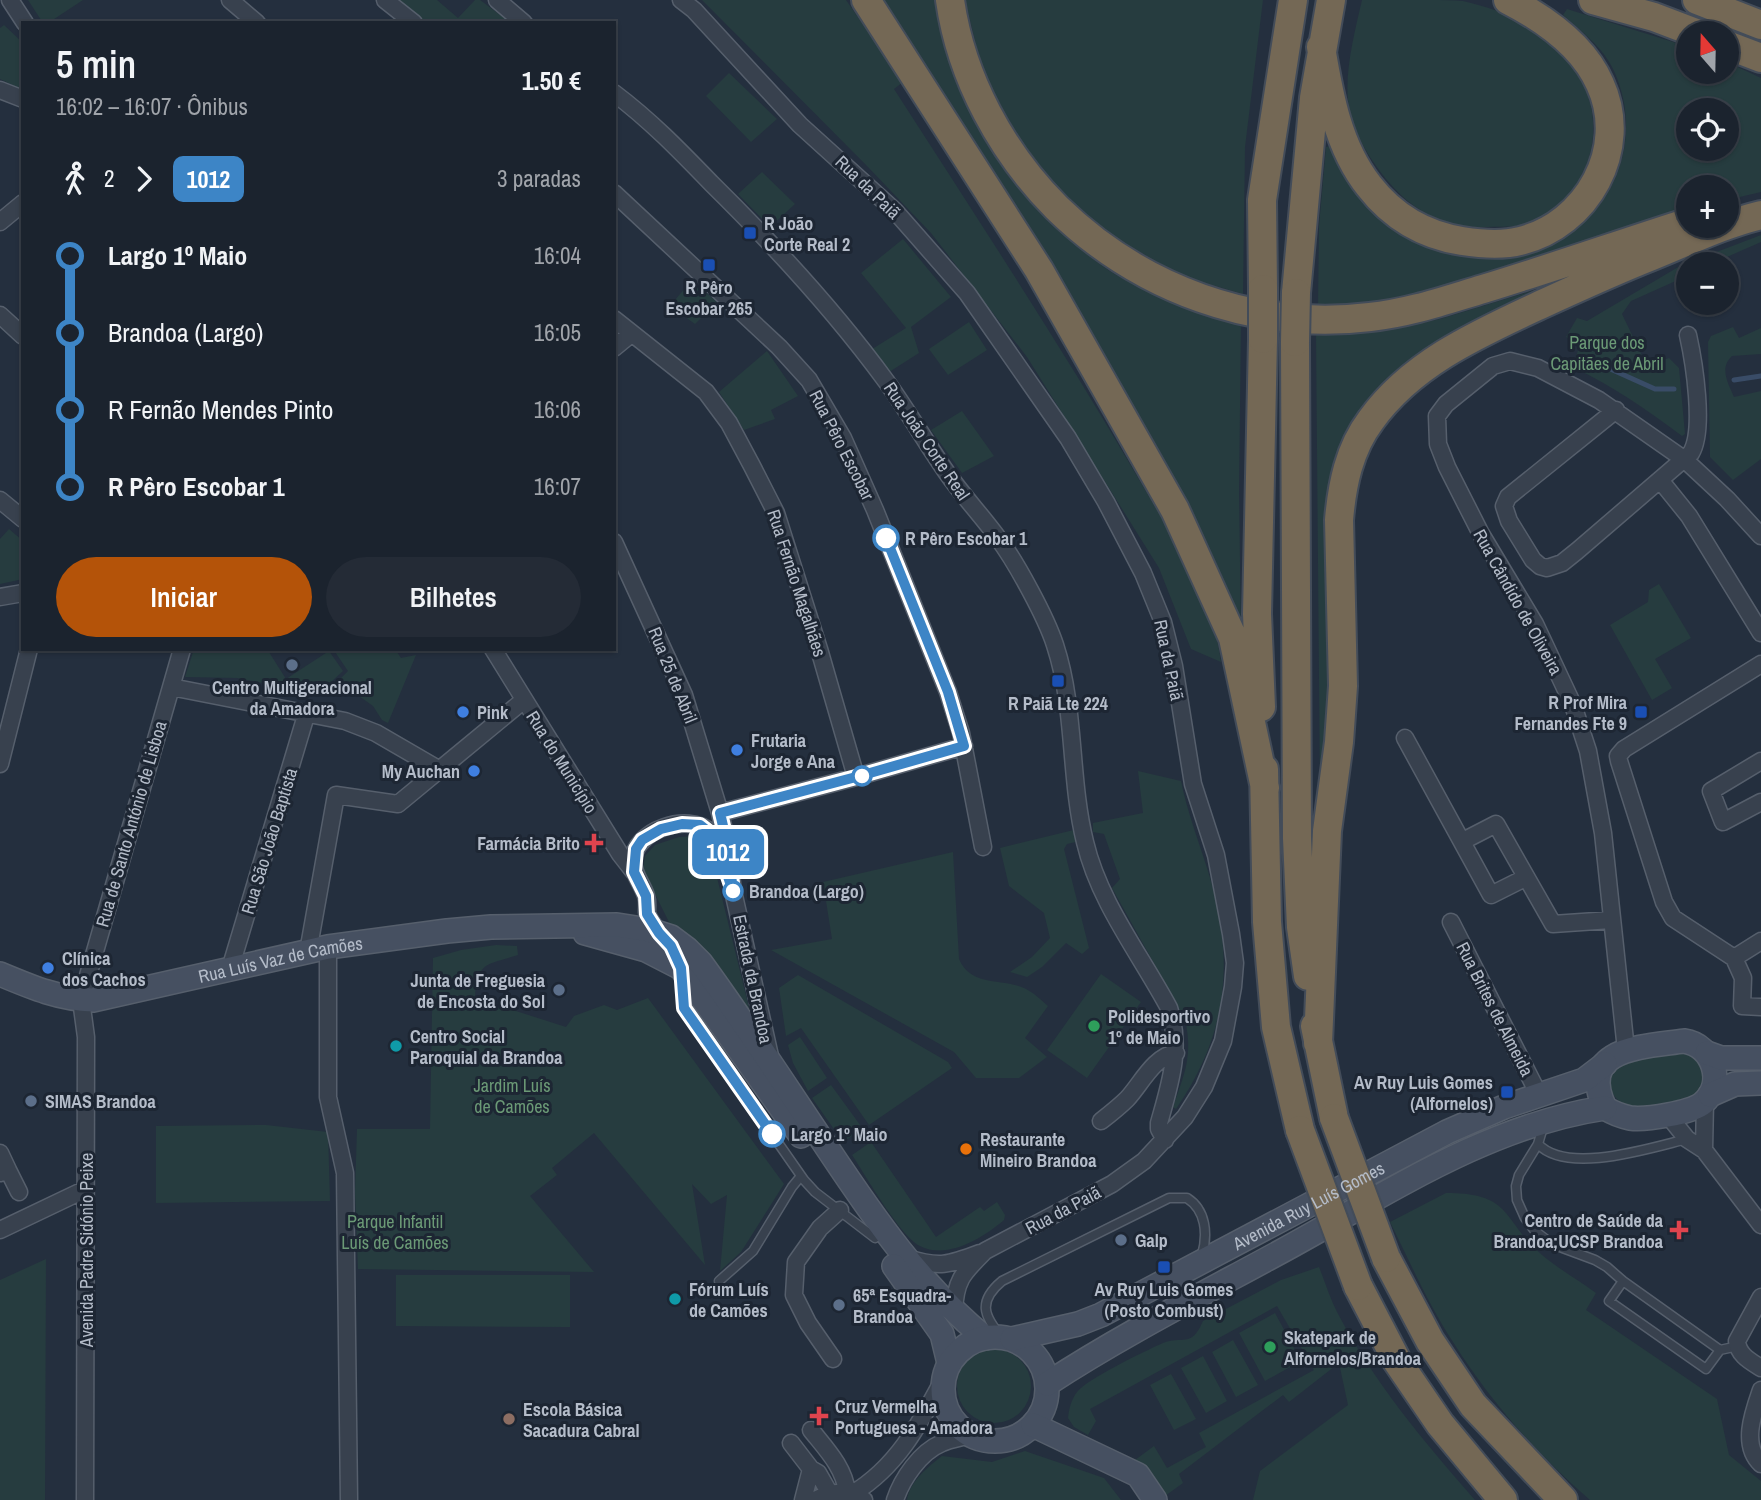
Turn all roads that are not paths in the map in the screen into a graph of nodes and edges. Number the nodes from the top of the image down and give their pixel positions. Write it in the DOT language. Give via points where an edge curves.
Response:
graph roads {
  1 [pos="10,0"];
  2 [pos="230,0"];
  3 [pos="385,0"];
  4 [pos="497,0"];
  5 [pos="681,0"];
  6 [pos="866,0"];
  7 [pos="950,0"];
  8 [pos="1508,0"];
  9 [pos="1593,0"];
  10 [pos="1697,0"];
  11 [pos="1292,5"];
  12 [pos="1330,7"];
  13 [pos="24,21"];
  14 [pos="255,21"];
  15 [pos="411,21"];
  16 [pos="522,21"];
  17 [pos="1676,25"];
  18 [pos="1761,25"];
  19 [pos="1321,47"];
  20 [pos="1740,50"];
  21 [pos="1761,58"];
  22 [pos="0,90"];
  23 [pos="616,95"];
  24 [pos="21,98"];
  25 [pos="616,195"];
  26 [pos="21,205"];
  27 [pos="1761,205"];
  28 [pos="1739,208"];
  29 [pos="1761,215"];
  30 [pos="0,222"];
  31 [pos="1676,226"];
  32 [pos="0,315"];
  33 [pos="616,321"];
  34 [pos="21,334"];
  35 [pos="631,334"];
  36 [pos="1688,335"];
  37 [pos="616,346"];
  38 [pos="1616,410"];
  39 [pos="1685,460"];
  40 [pos="1660,481"];
  41 [pos="0,500"];
  42 [pos="21,517"];
  43 [pos="1761,536"];
  44 [pos="616,546"];
  45 [pos="21,593"];
  46 [pos="0,597"];
  47 [pos="1761,633"];
  48 [pos="28,651"];
  49 [pos="181,651"];
  50 [pos="494,651"];
  51 [pos="1761,664"];
  52 [pos="171,687"];
  53 [pos="524,700"];
  54 [pos="307,712"];
  55 [pos="1405,738"];
  56 [pos="964,746"];
  57 [pos="1619,761"];
  58 [pos="1761,761"];
  59 [pos="0,764"];
  60 [pos="438,769"];
  61 [pos="1592,770"];
  62 [pos="856,777"];
  63 [pos="1265,788"];
  64 [pos="1761,802"];
  65 [pos="720,813"];
  66 [pos="1463,842"];
  67 [pos="983,847"];
  68 [pos="634,872"];
  69 [pos="1525,878"];
  70 [pos="733,891"];
  71 [pos="1611,920"];
  72 [pos="1451,922"];
  73 [pos="653,923"];
  74 [pos="565,928"];
  75 [pos="1761,941"];
  76 [pos="318,949"];
  77 [pos="1734,958"];
  78 [pos="681,968"];
  79 [pos="230,969"];
  80 [pos="0,974"];
  81 [pos="81,1000"];
  82 [pos="1761,1007"];
  83 [pos="1318,1044"];
  84 [pos="1626,1050"];
  85 [pos="1176,1053"];
  86 [pos="1707,1053"];
  87 [pos="1761,1058"];
  88 [pos="771,1063"];
  89 [pos="1605,1064"];
  90 [pos="1761,1083"];
  91 [pos="1539,1095"];
  92 [pos="1708,1098"];
  93 [pos="1605,1108"];
  94 [pos="1667,1114"];
  95 [pos="1548,1120"];
  96 [pos="1101,1121"];
  97 [pos="1687,1139"];
  98 [pos="1165,1140"];
  99 [pos="1538,1144"];
  100 [pos="1704,1150"];
  101 [pos="0,1153"];
  102 [pos="4,1171"];
  103 [pos="801,1176"];
  104 [pos="86,1189"];
  105 [pos="19,1192"];
  106 [pos="840,1210"];
  107 [pos="1761,1225"];
  108 [pos="0,1230"];
  109 [pos="875,1238"];
  110 [pos="985,1251"];
  111 [pos="904,1257"];
  112 [pos="1200,1262"];
  113 [pos="719,1281"];
  114 [pos="1623,1281"];
  115 [pos="1761,1297"];
  116 [pos="954,1312"];
  117 [pos="999,1338"];
  118 [pos="1738,1346"];
  119 [pos="1720,1350"];
  120 [pos="833,1359"];
  121 [pos="1761,1368"];
  122 [pos="946,1372"];
  123 [pos="1047,1384"];
  124 [pos="1761,1390"];
  125 [pos="1033,1425"];
  126 [pos="811,1430"];
  127 [pos="970,1436"];
  128 [pos="791,1443"];
  129 [pos="1761,1464"];
  130 [pos="811,1469"];
  131 [pos="854,1495"];
  132 [pos="822,1497"];
  133 [pos="85,1500"];
  134 [pos="349,1500"];
  135 [pos="803,1500"];
  136 [pos="895,1500"];
  137 [pos="1155,1500"];
  138 [pos="1503,1500"];
  139 [pos="1563,1500"];
  1 -- 13 [label="street"];
  2 -- 14 [label="street"];
  3 -- 15 [label="street"];
  4 -- 16 [label="street"];
  5 -- 98 [label="street, Rua da Paiã" via="800,125 895,211 967,293 1068,438 1143,573 1174,666 1191,775 1216,855 1234,963 1230,1014 1214,1065 1185,1117"];
  6 -- 63 [label="highway" via="1039,270 1175,510 1233,638"];
  7 -- 31 [label="highway" via="959,43 986,110 1003,141 1046,197 1121,260 1158,281 1221,305 1276,317 1370,317 1420,308"];
  8 -- 19 [label="highway" via="1543,19 1590,66 1601,85 1610,122 1604,164 1586,199 1557,224 1518,242 1451,240 1406,222 1388,208 1368,185 1347,147 1328,89"];
  9 -- 17 [label="highway"];
  10 -- 18 [label="highway"];
  11 -- 63 [label="highway, bridge" via="1262,200 1257,614"];
  12 -- 19 [label="highway"];
  19 -- 83 [label="highway, bridge" via="1295,342 1297,838 1301,927"];
  20 -- 21 [label="highway"];
  22 -- 24 [label="street"];
  23 -- 85 [label="street, Rua João Corte Real" via="644,116 753,224 821,298 888,383 923,439 999,540 1055,644 1069,704 1084,841 1107,900 1169,1008"];
  25 -- 56 [label="street, Rua Pêro Escobar" via="749,318 808,380 843,438 875,510 948,692"];
  26 -- 30 [label="street"];
  27 -- 28 [label="highway"];
  29 -- 83 [label="highway" via="1610,273 1453,348 1402,385 1361,436 1349,464 1339,520 1343,686 1327,831"];
  32 -- 34 [label="street"];
  33 -- 35 [label="street, Rua Fernão Magalhães"];
  35 -- 37 [label="street"];
  35 -- 62 [label="street, Rua Fernão Magalhães" via="706,392 729,423 770,502 796,573"];
  36 -- 39 [label="street" via="1695,366 1697,429 1695,447"];
  38 -- 39 [label="street"];
  38 -- 40 [label="street" via="1508,496 1504,506 1509,521 1534,560 1547,568 1577,551"];
  38 -- 61 [label="street, Rua Cândido de Oliveira" via="1538,368 1510,361 1493,366 1437,416 1438,443 1447,467 1535,624 1573,705"];
  39 -- 40 [label="street"];
  39 -- 43 [label="street"];
  40 -- 47 [label="street" via="1689,516"];
  41 -- 42 [label="street"];
  44 -- 65 [label="street, Rua 25 de Abril" via="684,695"];
  45 -- 46 [label="street"];
  48 -- 59 [label="street"];
  49 -- 52 [label="street, Rua de Santo António de Lisboa"];
  50 -- 53 [label="street, Rua do Município"];
  51 -- 57 [label="street" via="1624,749"];
  52 -- 54 [label="street"];
  52 -- 81 [label="street, Rua de Santo António de Lisboa"];
  53 -- 60 [label="street"];
  53 -- 68 [label="street, Rua do Município"];
  54 -- 60 [label="street" via="376,733"];
  54 -- 79 [label="street, Rua São João Baptista"];
  55 -- 66 [label="street"];
  56 -- 62 [label="street"];
  56 -- 67 [label="street, Rua Pêro Escobar"];
  57 -- 61 [label="street"];
  57 -- 77 [label="street" via="1668,911"];
  58 -- 64 [label="street" via="1710,791 1723,822"];
  60 -- 76 [label="street" via="398,804 336,795"];
  61 -- 71 [label="street, Rua Cândido de Oliveira"];
  62 -- 65 [label="street"];
  63 -- 138 [label="highway, bridge" via="1267,922 1276,1027 1300,1130 1358,1286 1397,1361"];
  65 -- 70 [label="street, Estrada da Brandoa"];
  66 -- 69 [label="street" via="1491,895"];
  66 -- 69 [label="street" via="1496,824"];
  68 -- 70 [label="street" via="634,856 642,840 661,829 700,825 714,836"];
  68 -- 73 [label="street, Rua do Município"];
  69 -- 71 [label="street" via="1553,924"];
  70 -- 88 [label="street, Estrada da Brandoa"];
  71 -- 84 [label="street, Rua Cândido de Oliveira"];
  72 -- 91 [label="street, Rua Brites de Almeida"];
  73 -- 74 [label="street"];
  73 -- 78 [label="street, Rua do Município"];
  73 -- 88 [label="street" via="701,963"];
  74 -- 76 [label="street, Rua Luís Vaz de Camões" via="491,927"];
  74 -- 78 [label="street" via="636,947"];
  75 -- 77 [label="street"];
  76 -- 79 [label="street, Rua Luís Vaz de Camões"];
  76 -- 134 [label="street" via="328,1097 345,1174"];
  77 -- 82 [label="street" via="1744,978 1742,1006"];
  78 -- 103 [label="lane" via="684,1008"];
  78 -- 109 [label="street"];
  79 -- 81 [label="street, Rua Luís Vaz de Camões"];
  80 -- 81 [label="street, Rua Luís Vaz de Camões" via="52,995"];
  81 -- 104 [label="street, Avenida Padre Sidónio Peixe" via="86,1037"];
  83 -- 139 [label="highway, bridge" via="1334,1118 1386,1258 1430,1341 1473,1405"];
  84 -- 86 [label="street" via="1684,1041"];
  84 -- 89 [label="street"];
  85 -- 96 [label="street" via="1158,1061 1128,1098"];
  85 -- 98 [label="street, Rua João Corte Real" via="1159,1123"];
  86 -- 87 [label="street" via="1721,1058"];
  86 -- 92 [label="street" via="1715,1074"];
  88 -- 111 [label="street"];
  89 -- 91 [label="street, Avenida Ruy Luís Gomes" via="1584,1080"];
  89 -- 93 [label="street" via="1597,1084"];
  90 -- 92 [label="street" via="1735,1084"];
  91 -- 112 [label="street, Avenida Ruy Luís Gomes" via="1447,1132"];
  92 -- 94 [label="street" via="1689,1110"];
  92 -- 100 [label="street"];
  93 -- 94 [label="street" via="1630,1118"];
  93 -- 95 [label="street, Avenida Ruy Luís Gomes"];
  94 -- 97 [label="street"];
  95 -- 99 [label="lane"];
  95 -- 123 [label="street, Avenida Ruy Luís Gomes" via="1450,1159"];
  97 -- 99 [label="lane" via="1586,1159 1549,1154"];
  97 -- 100 [label="street"];
  98 -- 110 [label="street, Rua da Paiã" via="1112,1184"];
  99 -- 114 [label="lane" via="1516,1186 1525,1218 1552,1244 1595,1260"];
  100 -- 107 [label="street"];
  101 -- 102 [label="street"];
  102 -- 105 [label="street"];
  103 -- 106 [label="lane"];
  103 -- 113 [label="lane" via="753,1251"];
  104 -- 108 [label="street"];
  104 -- 133 [label="street, Avenida Padre Sidónio Peixe"];
  106 -- 109 [label="lane"];
  106 -- 120 [label="street" via="820,1228 796,1262 794,1295"];
  109 -- 122 [label="street" via="942,1334"];
  110 -- 111 [label="street" via="942,1265"];
  110 -- 116 [label="street, Rua da Paiã" via="956,1285"];
  111 -- 116 [label="street"];
  112 -- 117 [label="street, Avenida Ruy Luís Gomes" via="1078,1324"];
  112 -- 117 [label="lane" via="1205,1228 1199,1209 1187,1198 1169,1198 1002,1281 989,1295 986,1307"];
  114 -- 119 [label="lane"];
  114 -- 119 [label="lane" via="1609,1300 1706,1369"];
  115 -- 118 [label="street" via="1738,1335"];
  116 -- 117 [label="street"];
  117 -- 122 [label="street" via="965,1347"];
  117 -- 123 [label="street" via="1032,1352"];
  118 -- 119 [label="lane"];
  118 -- 121 [label="street" via="1745,1358"];
  122 -- 127 [label="street" via="943,1396 947,1412"];
  122 -- 131 [label="street" via="900,1454"];
  123 -- 125 [label="street" via="1046,1399"];
  124 -- 129 [label="street" via="1749,1435 1751,1452"];
  125 -- 127 [label="street" via="1003,1441"];
  125 -- 137 [label="street" via="1138,1475"];
  126 -- 131 [label="street"];
  127 -- 136 [label="street" via="941,1443 928,1452"];
  128 -- 130 [label="street"];
  130 -- 132 [label="street" via="818,1472"];
  130 -- 135 [label="street"];
  131 -- 132 [label="street"];
}
